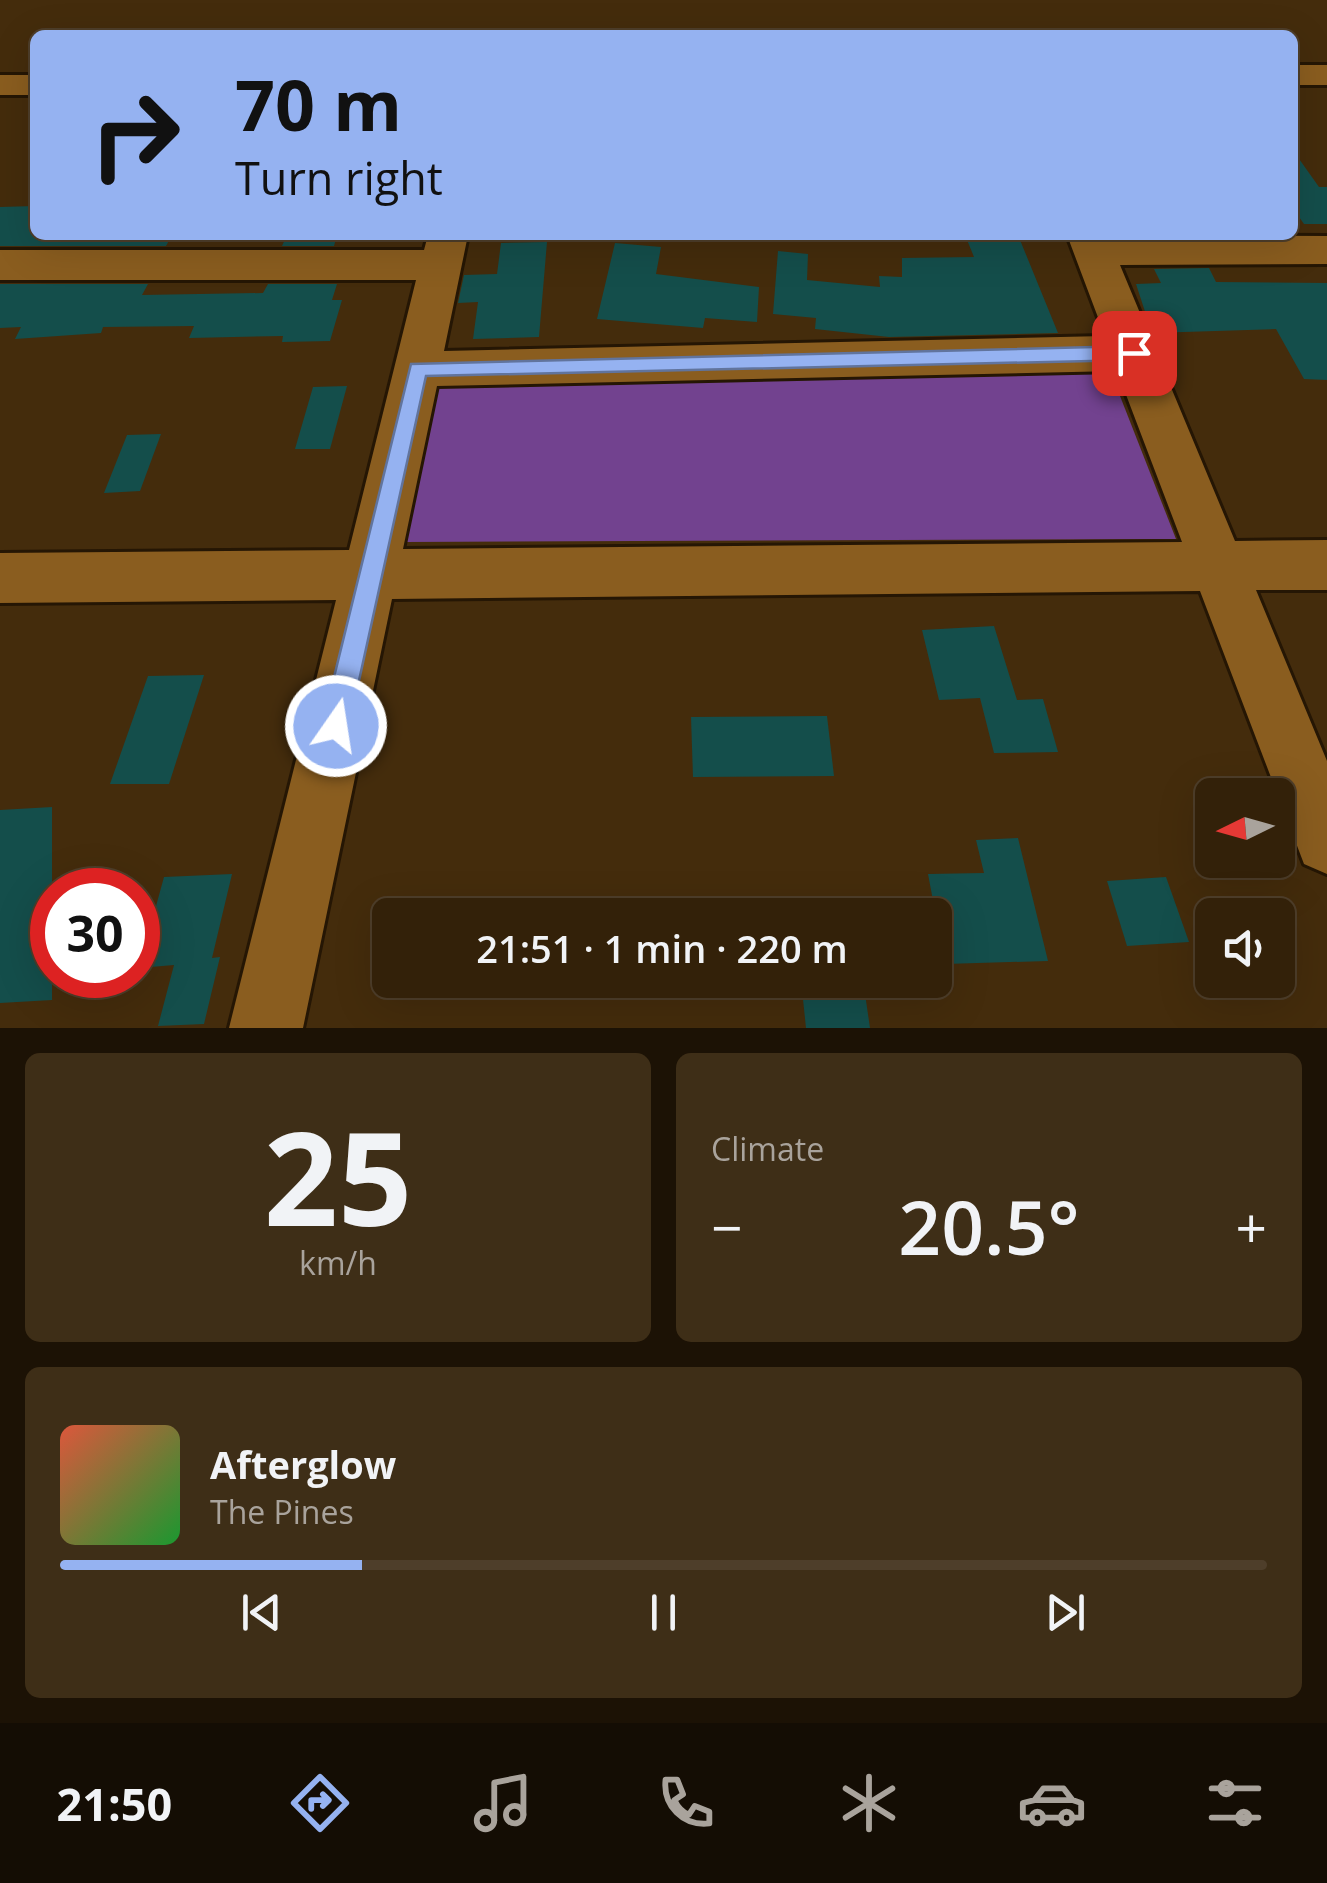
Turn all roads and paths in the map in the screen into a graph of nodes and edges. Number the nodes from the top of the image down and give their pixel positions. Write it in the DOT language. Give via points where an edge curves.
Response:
graph roads {
  1 [pos="1327,75"];
  2 [pos="1298,76"];
  3 [pos="0,85"];
  4 [pos="30,85"];
  5 [pos="1090,243"];
  6 [pos="445,250"];
  7 [pos="1327,250"];
  8 [pos="0,265"];
  9 [pos="1134,353"];
  10 [pos="418,369"];
  11 [pos="1327,565"];
  12 [pos="1218,566"];
  13 [pos="370,575"];
  14 [pos="0,578"];
  15 [pos="1327,841"];
  16 [pos="266,1028"];
  1 -- 2 [label="street"];
  3 -- 4 [label="street"];
  5 -- 7 [label="street"];
  5 -- 9 [label="street"];
  6 -- 8 [label="street"];
  6 -- 10 [label="street"];
  9 -- 10 [label="street"];
  9 -- 12 [label="street"];
  10 -- 13 [label="street"];
  11 -- 12 [label="street"];
  12 -- 13 [label="street"];
  12 -- 15 [label="street"];
  13 -- 14 [label="street"];
  13 -- 16 [label="street"];
}
